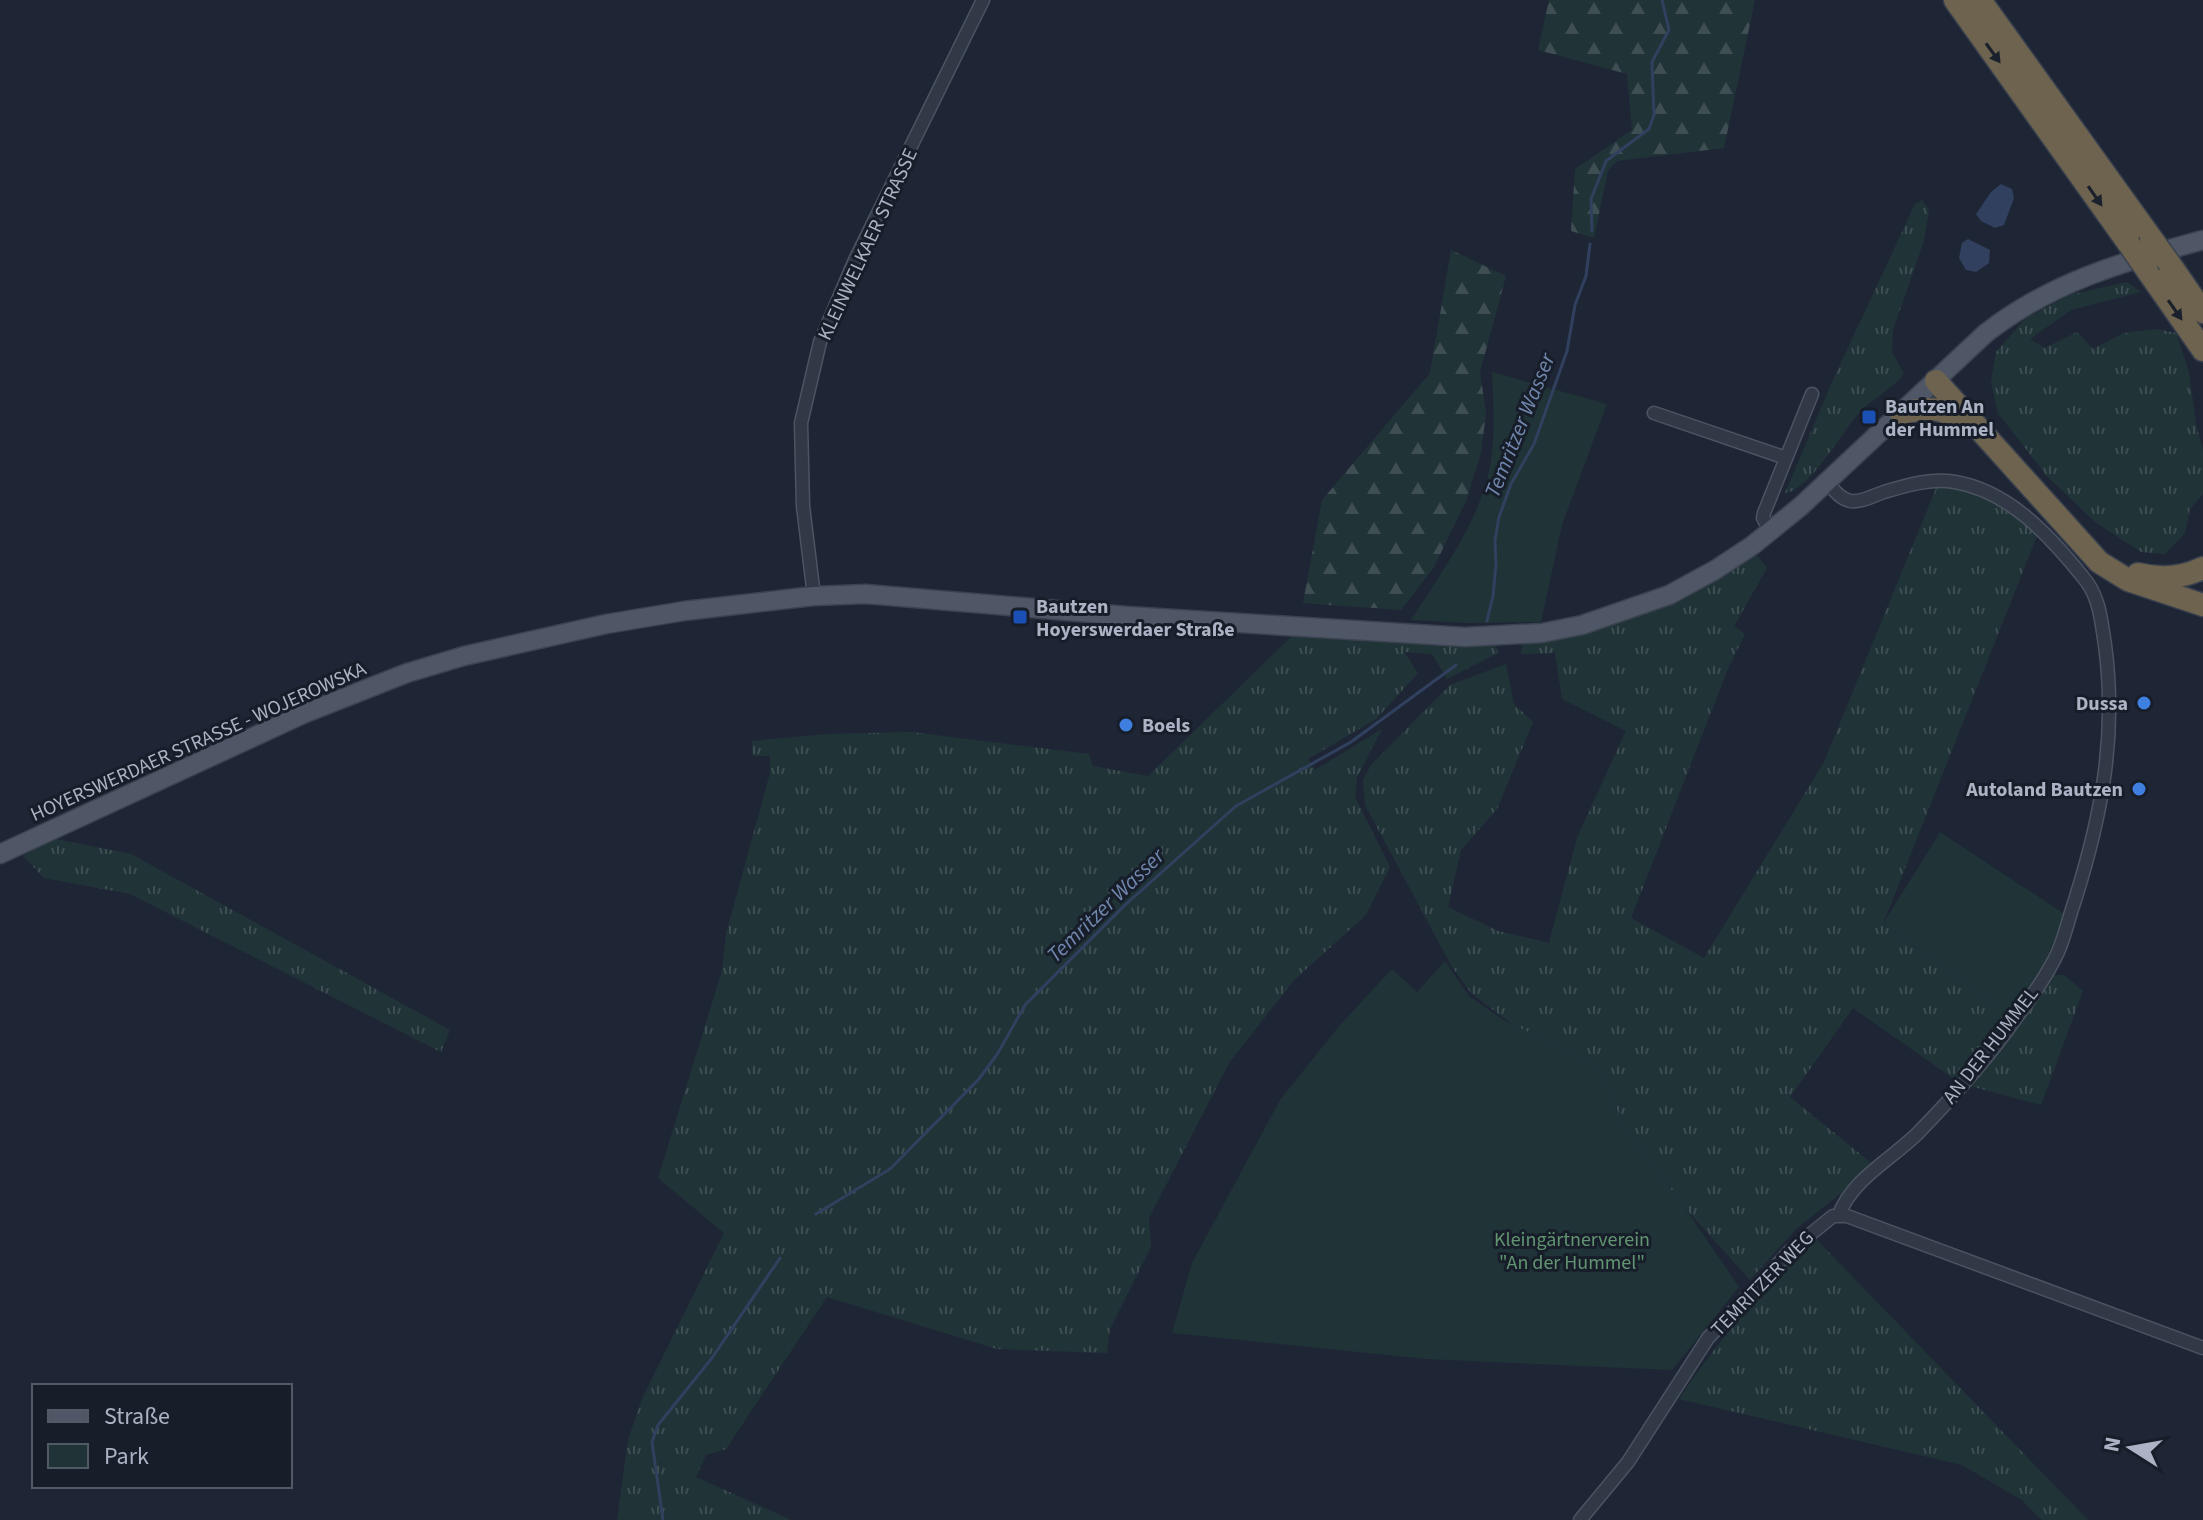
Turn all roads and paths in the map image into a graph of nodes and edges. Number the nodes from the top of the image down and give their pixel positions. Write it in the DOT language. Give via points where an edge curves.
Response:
graph roads {
  1 [pos="983,0"];
  2 [pos="1965,2"];
  3 [pos="2203,240"];
  4 [pos="2140,241"];
  5 [pos="2158,266"];
  6 [pos="2203,312"];
  7 [pos="2203,350"];
  8 [pos="1936,381"];
  9 [pos="1812,394"];
  10 [pos="1654,413"];
  11 [pos="1901,413"];
  12 [pos="1978,427"];
  13 [pos="1786,458"];
  14 [pos="1827,482"];
  15 [pos="1771,532"];
  16 [pos="2075,534"];
  17 [pos="2203,568"];
  18 [pos="814,596"];
  19 [pos="2203,605"];
  20 [pos="0,854"];
  21 [pos="1839,1215"];
  22 [pos="2203,1348"];
  23 [pos="1580,1520"];
  1 -- 18 [label="street, KLEINWELKAER STRASSE" via="820,342 801,423 803,506"];
  2 -- 4 [label="highway, one-way" via="2027,99"];
  2 -- 4 [label="highway" via="2032,75"];
  3 -- 8 [label="main road, HOYERSWERDAER STRASSE - WOJEROWSKA" via="2108,268 2017,308"];
  4 -- 5 [label="highway, bridge"];
  5 -- 6 [label="highway"];
  5 -- 7 [label="highway, one-way"];
  8 -- 11 [label="main road, HOYERSWERDAER STRASSE - WOJEROWSKA"];
  8 -- 12 [label="highway"];
  9 -- 13 [label="street"];
  10 -- 13 [label="street"];
  11 -- 12 [label="highway" via="1942,409"];
  11 -- 14 [label="main road, HOYERSWERDAER STRASSE - WOJEROWSKA"];
  12 -- 16 [label="highway"];
  13 -- 15 [label="street" via="1764,513"];
  14 -- 15 [label="main road, HOYERSWERDAER STRASSE - WOJEROWSKA"];
  14 -- 21 [label="street, AN DER HUMMEL" via="1853,502 1919,483 1956,482 2016,507 2093,591 2100,606 2110,686 2107,764 2098,814 2058,953 2016,1019 1972,1072 1917,1133 1858,1186"];
  15 -- 18 [label="main road, HOYERSWERDAER STRASSE - WOJEROWSKA" via="1669,595 1542,633 1465,637 877,594"];
  16 -- 17 [label="highway" via="2133,573 2177,577"];
  16 -- 19 [label="highway" via="2099,562 2121,576"];
  18 -- 20 [label="main road, HOYERSWERDAER STRASSE - WOJEROWSKA" via="606,624 407,673 303,714"];
  21 -- 22 [label="street"];
  21 -- 23 [label="street, TEMRITZER WEG" via="1791,1250 1708,1338 1628,1462"];
}
